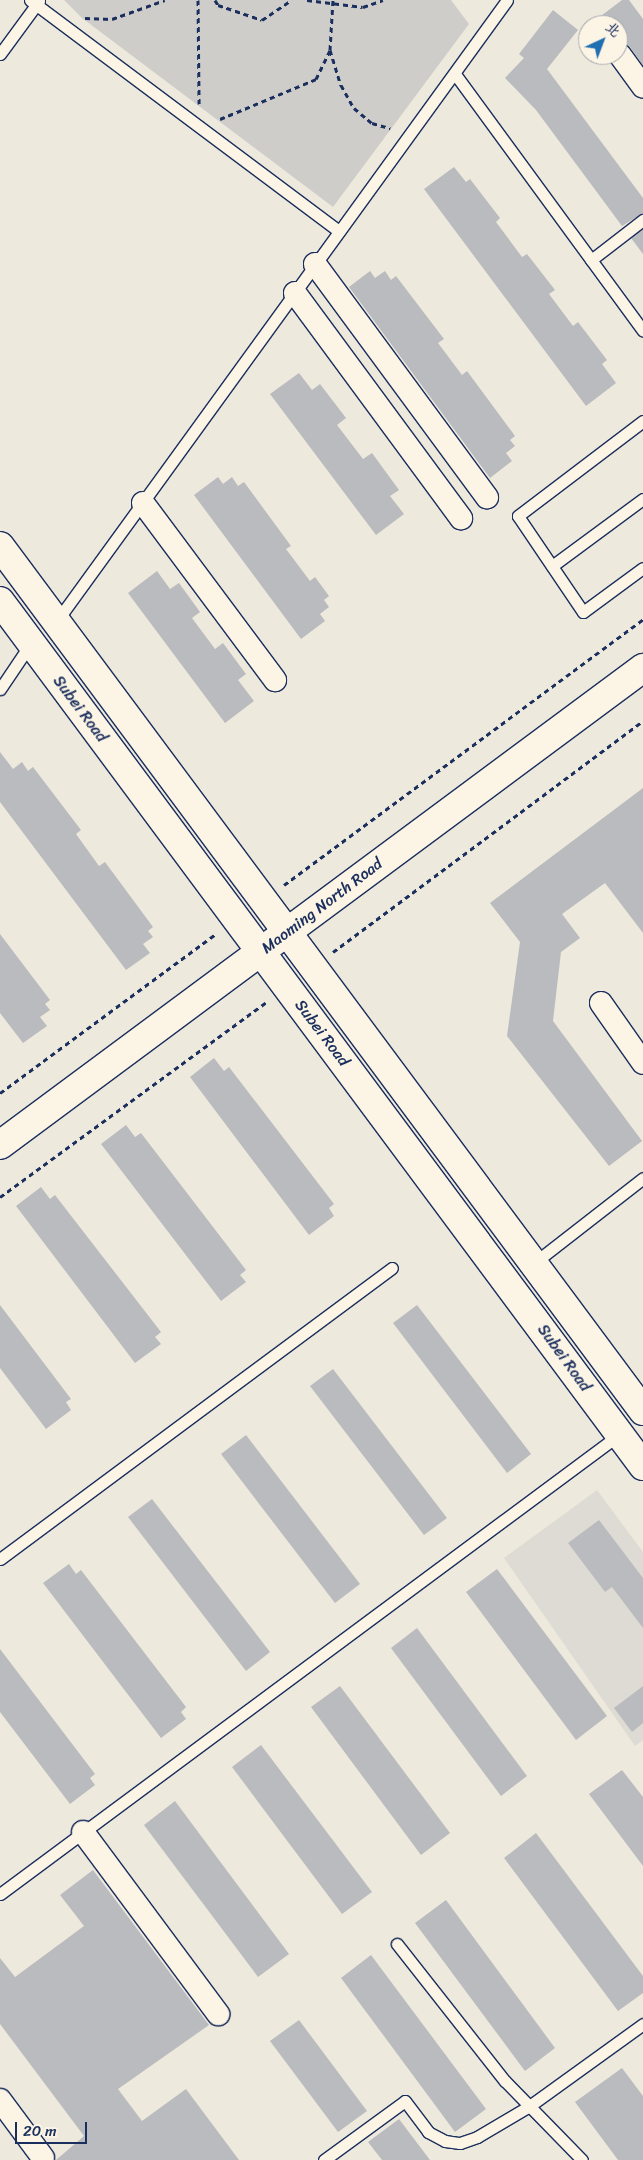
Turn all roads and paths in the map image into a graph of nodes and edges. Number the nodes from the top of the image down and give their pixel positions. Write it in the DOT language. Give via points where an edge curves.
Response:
graph roads {
  1 [pos="165,0"];
  2 [pos="198,0"];
  3 [pos="215,0"];
  4 [pos="292,0"];
  5 [pos="307,0"];
  6 [pos="383,0"];
  7 [pos="507,0"];
  8 [pos="35,2"];
  9 [pos="332,2"];
  10 [pos="82,18"];
  11 [pos="330,50"];
  12 [pos="0,54"];
  13 [pos="627,65"];
  14 [pos="455,74"];
  15 [pos="643,87"];
  16 [pos="199,106"];
  17 [pos="217,120"];
  18 [pos="390,128"];
  19 [pos="643,220"];
  20 [pos="338,231"];
  21 [pos="591,260"];
  22 [pos="315,264"];
  23 [pos="295,292"];
  24 [pos="643,331"];
  25 [pos="643,421"];
  26 [pos="487,496"];
  27 [pos="643,499"];
  28 [pos="143,504"];
  29 [pos="461,518"];
  30 [pos="0,546"];
  31 [pos="552,566"];
  32 [pos="643,568"];
  33 [pos="0,601"];
  34 [pos="643,619"];
  35 [pos="56,622"];
  36 [pos="31,643"];
  37 [pos="643,668"];
  38 [pos="275,680"];
  39 [pos="0,689"];
  40 [pos="643,721"];
  41 [pos="263,900"];
  42 [pos="237,919"];
  43 [pos="287,932"];
  44 [pos="261,951"];
  45 [pos="314,966"];
  46 [pos="287,987"];
  47 [pos="601,1003"];
  48 [pos="643,1063"];
  49 [pos="0,1093"];
  50 [pos="0,1145"];
  51 [pos="643,1178"];
  52 [pos="0,1197"];
  53 [pos="534,1263"];
  54 [pos="392,1268"];
  55 [pos="643,1410"];
  56 [pos="620,1434"];
  57 [pos="643,1466"];
  58 [pos="0,1558"];
  59 [pos="83,1832"];
  60 [pos="0,1894"];
  61 [pos="397,1944"];
  62 [pos="218,2014"];
  63 [pos="643,2024"];
  64 [pos="0,2100"];
  65 [pos="528,2107"];
  66 [pos="43,2158"];
  67 [pos="324,2160"];
  68 [pos="582,2160"];
  1 -- 10 [label="path" via="112,18"];
  2 -- 16 [label="path"];
  3 -- 4 [label="path" via="218,5 262,20"];
  5 -- 9 [label="path"];
  6 -- 9 [label="path" via="363,7"];
  7 -- 14 [label="lane"];
  8 -- 12 [label="lane"];
  8 -- 20 [label="lane"];
  9 -- 11 [label="path"];
  11 -- 17 [label="path" via="316,79"];
  11 -- 18 [label="path" via="341,84 354,108 372,122"];
  13 -- 15 [label="street"];
  14 -- 20 [label="lane"];
  14 -- 21 [label="lane"];
  19 -- 21 [label="lane"];
  20 -- 22 [label="lane"];
  21 -- 24 [label="lane"];
  22 -- 23 [label="lane"];
  22 -- 26 [label="street"];
  23 -- 28 [label="lane"];
  23 -- 29 [label="street"];
  25 -- 31 [label="lane" via="518,516"];
  27 -- 31 [label="lane"];
  28 -- 35 [label="lane"];
  28 -- 38 [label="street"];
  30 -- 35 [label="main road, Subei Road"];
  31 -- 32 [label="lane" via="583,612"];
  33 -- 36 [label="main road, Subei Road"];
  34 -- 41 [label="path"];
  35 -- 41 [label="main road, Subei Road"];
  36 -- 39 [label="lane"];
  36 -- 42 [label="main road, Subei Road"];
  37 -- 43 [label="main road, Maoming North Road"];
  40 -- 45 [label="path"];
  41 -- 43 [label="main road, Subei Road"];
  42 -- 44 [label="main road, Subei Road"];
  42 -- 49 [label="path"];
  43 -- 44 [label="main road, Maoming North Road"];
  43 -- 45 [label="main road, Subei Road"];
  44 -- 46 [label="main road, Subei Road"];
  44 -- 50 [label="main road, Maoming North Road"];
  45 -- 53 [label="main road, Subei Road"];
  46 -- 52 [label="path"];
  46 -- 56 [label="main road, Subei Road"];
  47 -- 48 [label="street"];
  51 -- 53 [label="lane"];
  53 -- 55 [label="main road, Subei Road"];
  54 -- 58 [label="lane"];
  56 -- 57 [label="main road, Subei Road"];
  56 -- 59 [label="lane"];
  59 -- 60 [label="lane"];
  59 -- 62 [label="street"];
  61 -- 65 [label="lane"];
  63 -- 65 [label="lane"];
  64 -- 66 [label="street"];
  65 -- 67 [label="lane" via="460,2142 445,2141 428,2132 405,2101"];
  65 -- 68 [label="lane"];
}
